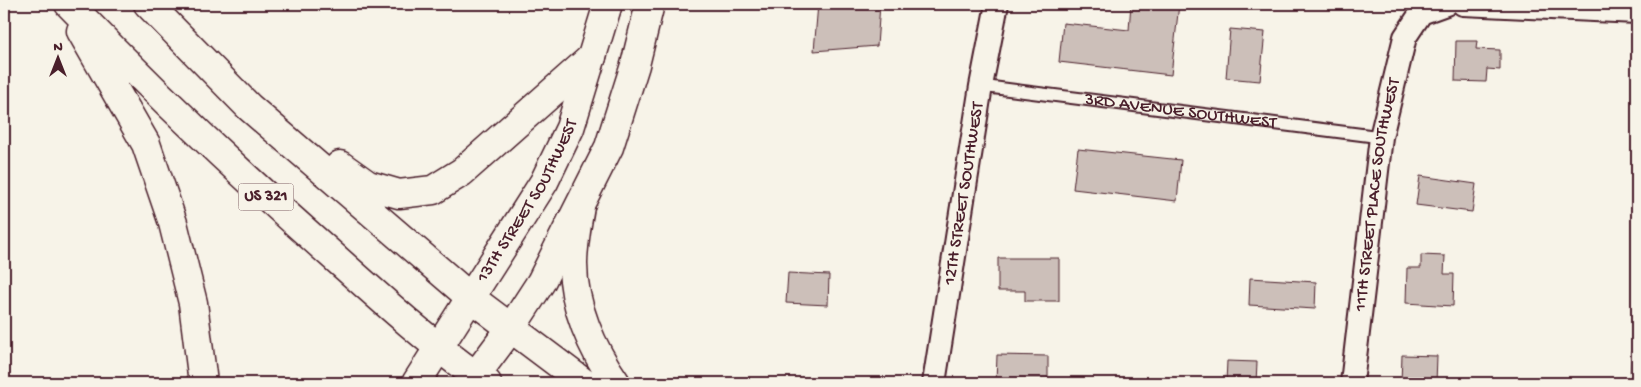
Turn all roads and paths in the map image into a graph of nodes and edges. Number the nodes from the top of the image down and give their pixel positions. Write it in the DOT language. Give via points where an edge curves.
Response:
graph roads {
  1 [pos="67,4"];
  2 [pos="148,4"];
  3 [pos="608,4"];
  4 [pos="650,4"];
  5 [pos="997,4"];
  6 [pos="1446,4"];
  7 [pos="1462,4"];
  8 [pos="1637,12"];
  9 [pos="592,57"];
  10 [pos="981,86"];
  11 [pos="249,107"];
  12 [pos="1381,137"];
  13 [pos="580,206"];
  14 [pos="471,298"];
  15 [pos="511,328"];
  16 [pos="438,348"];
  17 [pos="478,380"];
  18 [pos="203,383"];
  19 [pos="416,383"];
  20 [pos="584,383"];
  21 [pos="616,383"];
  22 [pos="934,383"];
  23 [pos="1352,383"];
  1 -- 16 [label="main road, US 321" via="241,175"];
  1 -- 18 [label="main road" via="146,144 173,223 193,303"];
  2 -- 11 [label="main road"];
  3 -- 9 [label="main road, 13TH STREET SOUTHWEST"];
  4 -- 13 [label="main road" via="609,147"];
  5 -- 10 [label="street, 12TH STREET SOUTHWEST"];
  6 -- 12 [label="street, 11TH STREET PLACE SOUTHWEST" via="1421,13 1405,37"];
  7 -- 8 [label="street"];
  9 -- 11 [label="main road" via="462,172 433,190 399,194 368,185"];
  9 -- 14 [label="main road, 13TH STREET SOUTHWEST" via="570,128 544,182"];
  10 -- 12 [label="lane, 3RD AVENUE SOUTHWEST"];
  10 -- 22 [label="street, 12TH STREET SOUTHWEST"];
  11 -- 14 [label="main road"];
  12 -- 23 [label="street, 11TH STREET PLACE SOUTHWEST"];
  13 -- 15 [label="main road" via="541,282"];
  13 -- 21 [label="main road" via="573,264 574,284 596,351"];
  14 -- 15 [label="main road"];
  14 -- 16 [label="main road, 13TH STREET SOUTHWEST"];
  15 -- 17 [label="main road"];
  15 -- 20 [label="main road"];
  16 -- 17 [label="main road, US 321"];
  16 -- 19 [label="main road, 13TH STREET SOUTHWEST"];
}
